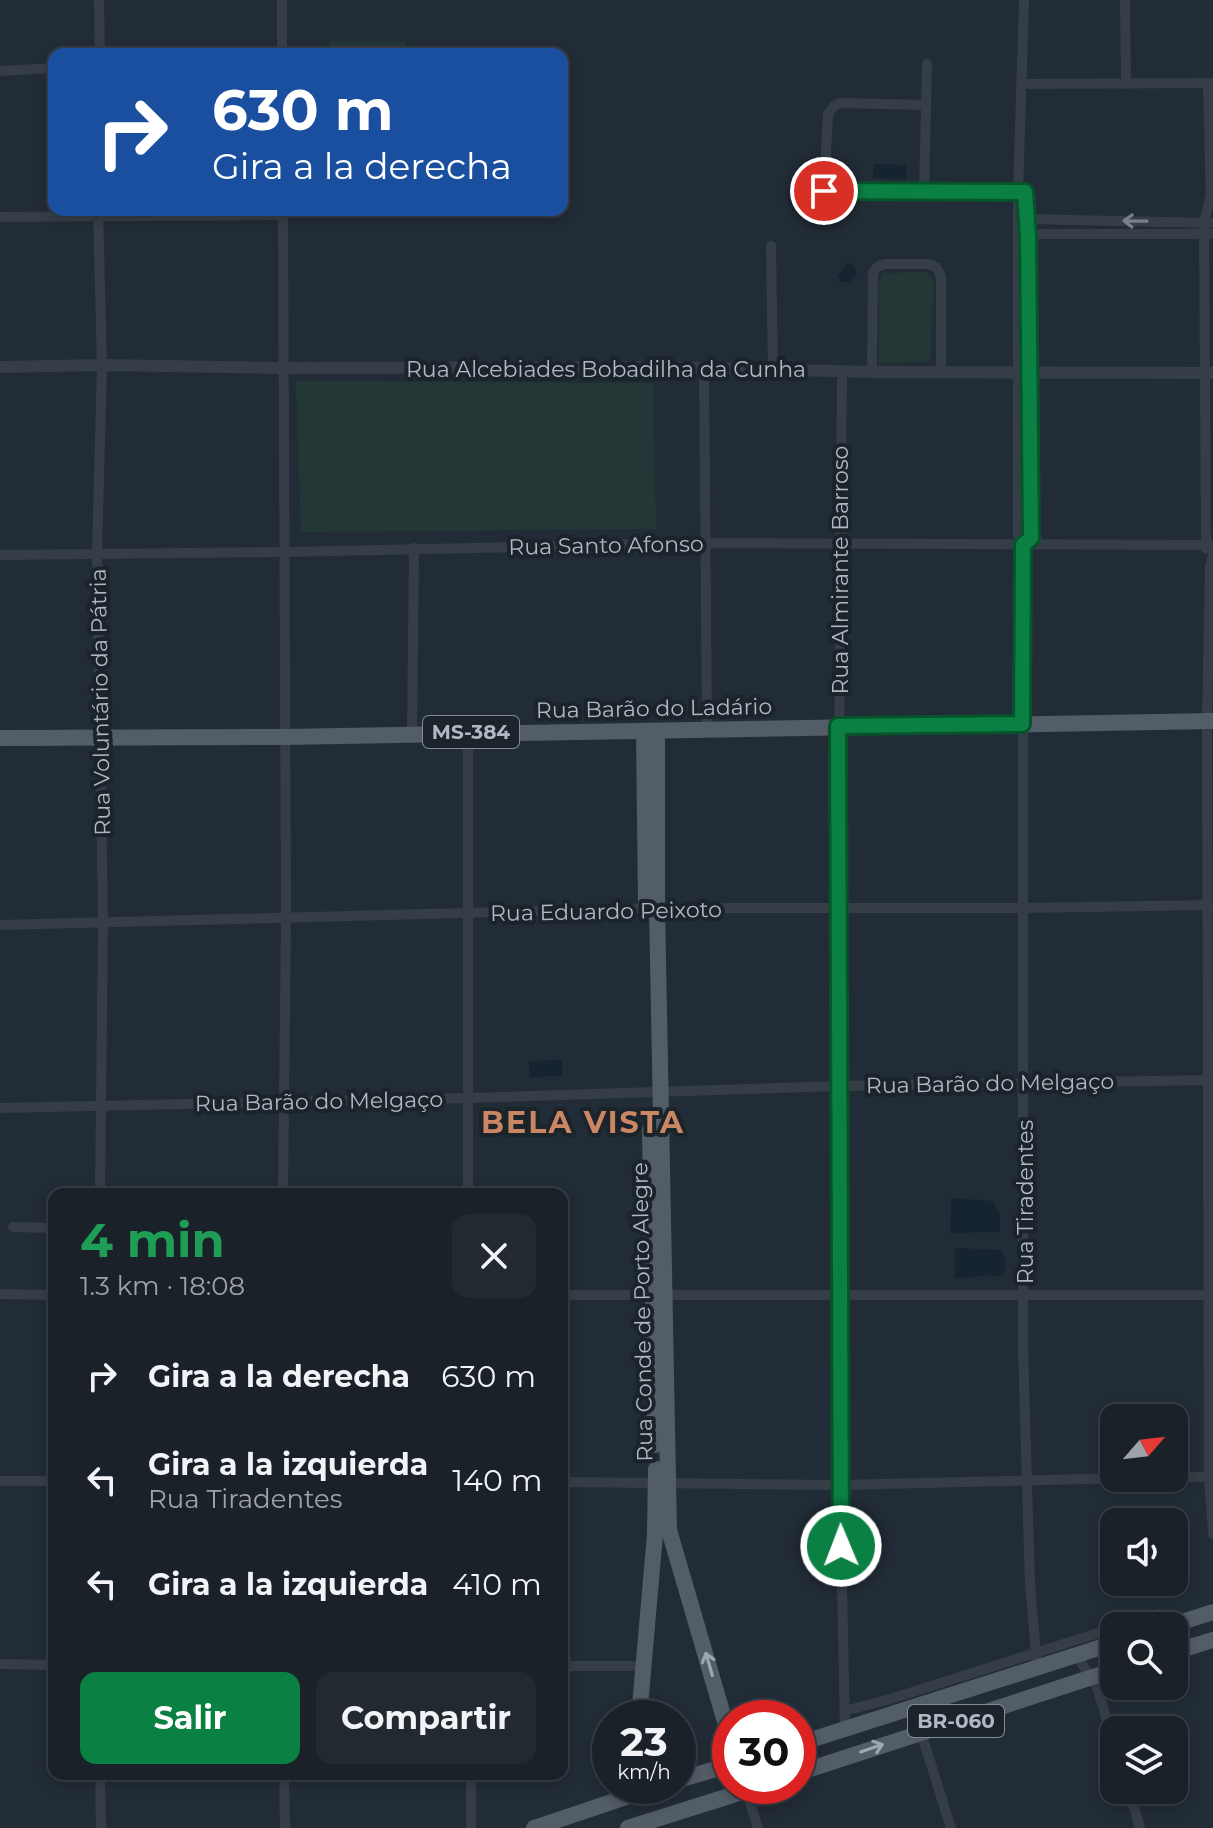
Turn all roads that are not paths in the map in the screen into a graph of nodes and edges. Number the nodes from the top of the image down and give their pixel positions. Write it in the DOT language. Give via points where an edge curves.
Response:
graph roads {
  1 [pos="99,0"];
  2 [pos="282,0"];
  3 [pos="1024,0"];
  4 [pos="1125,0"];
  5 [pos="100,48"];
  6 [pos="282,48"];
  7 [pos="927,64"];
  8 [pos="48,68"];
  9 [pos="0,71"];
  10 [pos="1210,83"];
  11 [pos="1023,84"];
  12 [pos="1126,84"];
  13 [pos="926,105"];
  14 [pos="924,192"];
  15 [pos="1021,192"];
  16 [pos="1210,198"];
  17 [pos="1213,214"];
  18 [pos="48,215"];
  19 [pos="98,216"];
  20 [pos="283,216"];
  21 [pos="0,217"];
  22 [pos="1023,219"];
  23 [pos="1209,229"];
  24 [pos="1023,234"];
  25 [pos="771,246"];
  26 [pos="102,365"];
  27 [pos="0,367"];
  28 [pos="283,368"];
  29 [pos="704,369"];
  30 [pos="773,371"];
  31 [pos="842,371"];
  32 [pos="941,371"];
  33 [pos="1023,371"];
  34 [pos="872,372"];
  35 [pos="1208,373"];
  36 [pos="706,543"];
  37 [pos="840,544"];
  38 [pos="1023,545"];
  39 [pos="1209,545"];
  40 [pos="414,548"];
  41 [pos="284,552"];
  42 [pos="97,553"];
  43 [pos="0,555"];
  44 [pos="1212,561"];
  45 [pos="1210,721"];
  46 [pos="1022,724"];
  47 [pos="838,726"];
  48 [pos="707,729"];
  49 [pos="650,731"];
  50 [pos="468,732"];
  51 [pos="412,733"];
  52 [pos="101,737"];
  53 [pos="284,737"];
  54 [pos="0,738"];
  55 [pos="1211,905"];
  56 [pos="651,908"];
  57 [pos="838,908"];
  58 [pos="1023,908"];
  59 [pos="467,914"];
  60 [pos="286,916"];
  61 [pos="103,922"];
  62 [pos="0,925"];
  63 [pos="1211,1080"];
  64 [pos="1025,1083"];
  65 [pos="839,1086"];
  66 [pos="655,1091"];
  67 [pos="468,1098"];
  68 [pos="284,1101"];
  69 [pos="101,1105"];
  70 [pos="0,1108"];
  71 [pos="100,1188"];
  72 [pos="283,1188"];
  73 [pos="468,1188"];
  74 [pos="13,1227"];
  75 [pos="48,1228"];
  76 [pos="839,1293"];
  77 [pos="1025,1293"];
  78 [pos="0,1294"];
  79 [pos="48,1295"];
  80 [pos="568,1295"];
  81 [pos="657,1295"];
  82 [pos="1209,1295"];
  83 [pos="1188,1477"];
  84 [pos="1211,1477"];
  85 [pos="1100,1478"];
  86 [pos="1028,1479"];
  87 [pos="0,1481"];
  88 [pos="48,1481"];
  89 [pos="568,1482"];
  90 [pos="661,1482"];
  91 [pos="840,1485"];
  92 [pos="1213,1534"];
  93 [pos="1213,1612"];
  94 [pos="1188,1616"];
  95 [pos="1100,1634"];
  96 [pos="1213,1640"];
  97 [pos="1100,1647"];
  98 [pos="1188,1648"];
  99 [pos="1076,1655"];
  100 [pos="1036,1660"];
  101 [pos="0,1664"];
  102 [pos="48,1665"];
  103 [pos="568,1666"];
  104 [pos="644,1666"];
  105 [pos="1100,1674"];
  106 [pos="1092,1677"];
  107 [pos="641,1700"];
  108 [pos="718,1700"];
  109 [pos="913,1707"];
  110 [pos="844,1711"];
  111 [pos="1105,1716"];
  112 [pos="845,1730"];
  113 [pos="921,1731"];
  114 [pos="816,1739"];
  115 [pos="816,1767"];
  116 [pos="100,1780"];
  117 [pos="284,1780"];
  118 [pos="471,1780"];
  119 [pos="712,1803"];
  120 [pos="603,1804"];
  121 [pos="754,1804"];
  122 [pos="1133,1804"];
  123 [pos="662,1823"];
  124 [pos="101,1828"];
  125 [pos="285,1828"];
  126 [pos="471,1828"];
  127 [pos="534,1828"];
  128 [pos="628,1828"];
  129 [pos="758,1828"];
  130 [pos="951,1828"];
  131 [pos="1140,1828"];
  1 -- 5 [label="street"];
  2 -- 6 [label="street"];
  3 -- 11 [label="street, Rua Tiradentes"];
  4 -- 12 [label="street"];
  7 -- 13 [label="street"];
  8 -- 9 [label="street"];
  10 -- 12 [label="street"];
  10 -- 16 [label="street"];
  11 -- 12 [label="street"];
  11 -- 15 [label="street, Rua Tiradentes"];
  13 -- 14 [label="street"];
  13 -- 14 [label="street" via="834,106 828,114 824,191"];
  14 -- 15 [label="street"];
  15 -- 22 [label="street, Rua Tiradentes"];
  16 -- 17 [label="street"];
  16 -- 23 [label="street"];
  18 -- 21 [label="street"];
  19 -- 26 [label="street, Rua Voluntário da Pátria"];
  20 -- 28 [label="street"];
  23 -- 22 [label="street, one-way"];
  22 -- 24 [label="street, Rua Tiradentes"];
  23 -- 24 [label="street"];
  23 -- 35 [label="street"];
  24 -- 33 [label="street, Rua Tiradentes"];
  25 -- 30 [label="street"];
  26 -- 27 [label="street, Rua Alcebiades Bobadilha da Cunha"];
  26 -- 28 [label="street, Rua Alcebiades Bobadilha da Cunha"];
  26 -- 42 [label="street, Rua Voluntário da Pátria"];
  28 -- 29 [label="street, Rua Alcebiades Bobadilha da Cunha"];
  28 -- 41 [label="street"];
  29 -- 30 [label="street, Rua Alcebiades Bobadilha da Cunha"];
  29 -- 36 [label="street"];
  30 -- 31 [label="street, Rua Alcebiades Bobadilha da Cunha"];
  31 -- 34 [label="street, Rua Alcebiades Bobadilha da Cunha"];
  31 -- 37 [label="street, Rua Almirante Barroso"];
  32 -- 33 [label="street, Rua Alcebiades Bobadilha da Cunha"];
  32 -- 34 [label="street, Rua Alcebiades Bobadilha da Cunha"];
  32 -- 34 [label="street" via="937,268 885,264 873,273"];
  33 -- 35 [label="street, Rua Alcebiades Bobadilha da Cunha"];
  33 -- 38 [label="street, Rua Tiradentes" via="1018,537"];
  35 -- 39 [label="street"];
  36 -- 37 [label="street, Rua Santo Afonso"];
  36 -- 40 [label="street, Rua Santo Afonso"];
  36 -- 48 [label="street"];
  37 -- 38 [label="street, Rua Santo Afonso"];
  37 -- 47 [label="street, Rua Almirante Barroso"];
  38 -- 39 [label="street, Rua Santo Afonso"];
  38 -- 46 [label="street, Rua Tiradentes"];
  39 -- 44 [label="street"];
  40 -- 41 [label="street, Rua Santo Afonso"];
  40 -- 51 [label="street"];
  41 -- 42 [label="street, Rua Santo Afonso"];
  41 -- 53 [label="street"];
  42 -- 43 [label="street, Rua Santo Afonso"];
  42 -- 52 [label="street, Rua Voluntário da Pátria"];
  44 -- 45 [label="street"];
  45 -- 46 [label="main road, Rua Barão do Ladário / MS-384"];
  45 -- 55 [label="street"];
  46 -- 47 [label="main road, Rua Barão do Ladário / MS-384"];
  46 -- 58 [label="street, Rua Tiradentes"];
  47 -- 48 [label="main road, Rua Barão do Ladário / MS-384"];
  47 -- 57 [label="street, Rua Almirante Barroso"];
  48 -- 49 [label="main road, Rua Barão do Ladário / MS-384"];
  49 -- 50 [label="main road, Rua Barão do Ladário / MS-384"];
  49 -- 56 [label="main road, Rua Conde de Porto Alegre"];
  50 -- 51 [label="main road, Rua Barão do Ladário / MS-384"];
  50 -- 59 [label="street"];
  51 -- 53 [label="main road, Rua Barão do Ladário / MS-384"];
  52 -- 53 [label="main road, Rua Barão do Ladário / MS-384"];
  52 -- 54 [label="main road, Rua Barão do Ladário / MS-384"];
  52 -- 61 [label="street, Rua Voluntário da Pátria"];
  53 -- 60 [label="street"];
  55 -- 58 [label="street, Rua Eduardo Peixoto"];
  55 -- 63 [label="street"];
  56 -- 57 [label="street, Rua Eduardo Peixoto"];
  56 -- 59 [label="street, Rua Eduardo Peixoto"];
  56 -- 66 [label="main road, Rua Conde de Porto Alegre"];
  57 -- 58 [label="street, Rua Eduardo Peixoto"];
  57 -- 65 [label="street, Rua Almirante Barroso"];
  58 -- 64 [label="street, Rua Tiradentes"];
  59 -- 60 [label="street, Rua Eduardo Peixoto"];
  59 -- 67 [label="street"];
  60 -- 61 [label="street, Rua Eduardo Peixoto"];
  60 -- 68 [label="street"];
  61 -- 62 [label="street, Rua Eduardo Peixoto"];
  61 -- 69 [label="street, Rua Voluntário da Pátria"];
  63 -- 64 [label="street, Rua Barão do Melgaço"];
  63 -- 82 [label="street"];
  64 -- 65 [label="street, Rua Barão do Melgaço"];
  64 -- 77 [label="street, Rua Tiradentes"];
  65 -- 66 [label="street, Rua Barão do Melgaço"];
  65 -- 76 [label="street, Rua Almirante Barroso"];
  66 -- 67 [label="street, Rua Barão do Melgaço"];
  66 -- 81 [label="main road, Rua Conde de Porto Alegre"];
  67 -- 68 [label="street, Rua Barão do Melgaço"];
  67 -- 73 [label="street"];
  68 -- 69 [label="street, Rua Barão do Melgaço"];
  68 -- 72 [label="street"];
  69 -- 70 [label="street, Rua Barão do Melgaço"];
  69 -- 71 [label="street, Rua Voluntário da Pátria"];
  74 -- 75 [label="street"];
  76 -- 77 [label="street"];
  76 -- 81 [label="street"];
  76 -- 91 [label="street, Rua Almirante Barroso"];
  77 -- 82 [label="street"];
  77 -- 86 [label="street, Rua Tiradentes"];
  78 -- 79 [label="street"];
  80 -- 81 [label="street"];
  81 -- 90 [label="main road, Rua Conde de Porto Alegre"];
  82 -- 84 [label="street"];
  83 -- 84 [label="street"];
  84 -- 92 [label="street"];
  85 -- 86 [label="street"];
  86 -- 91 [label="street"];
  86 -- 100 [label="street, Rua Tiradentes"];
  87 -- 88 [label="street"];
  89 -- 90 [label="street"];
  90 -- 91 [label="street"];
  90 -- 104 [label="main road, Rua Conde de Porto Alegre"];
  108 -- 90 [label="main road, Rua Conde de Porto Alegre, one-way" via="672,1545"];
  91 -- 110 [label="street, Rua Almirante Barroso"];
  93 -- 94 [label="main road"];
  95 -- 100 [label="street"];
  96 -- 98 [label="main road"];
  97 -- 99 [label="main road, BR-060"];
  99 -- 100 [label="main road, BR-060"];
  99 -- 106 [label="street"];
  100 -- 109 [label="main road, BR-060"];
  100 -- 110 [label="street"];
  101 -- 102 [label="street"];
  103 -- 104 [label="street"];
  104 -- 107 [label="main road, Rua Conde de Porto Alegre"];
  105 -- 106 [label="main road, BR-060"];
  106 -- 111 [label="street"];
  106 -- 113 [label="main road, BR-060"];
  109 -- 112 [label="main road, BR-060"];
  109 -- 113 [label="street"];
  110 -- 112 [label="street, Rua Almirante Barroso"];
  112 -- 114 [label="main road, BR-060"];
  115 -- 113 [label="main road, BR-060, one-way"];
  113 -- 130 [label="street"];
  116 -- 124 [label="street"];
  117 -- 125 [label="street"];
  118 -- 126 [label="street"];
  119 -- 123 [label="main road"];
  120 -- 127 [label="main road"];
  121 -- 129 [label="street"];
  122 -- 131 [label="street"];
  123 -- 128 [label="main road"];
}
